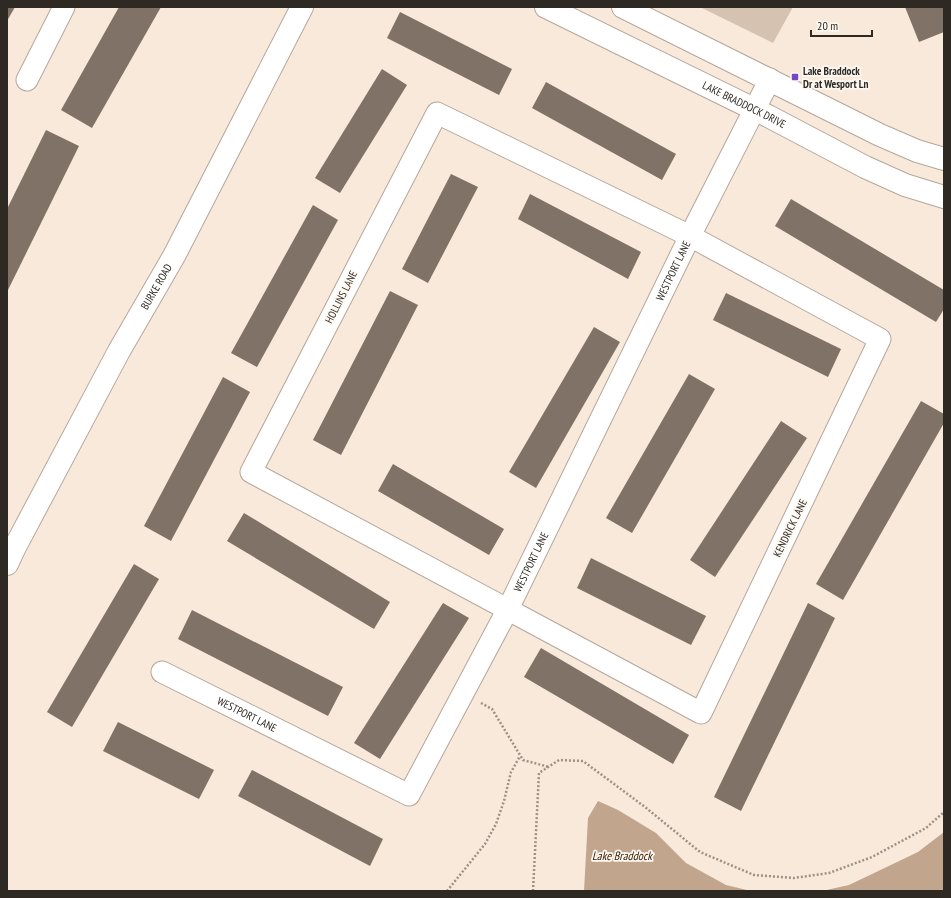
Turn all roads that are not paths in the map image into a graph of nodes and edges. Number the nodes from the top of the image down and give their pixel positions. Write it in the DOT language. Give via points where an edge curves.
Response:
graph roads {
  1 [pos="64,7"];
  2 [pos="302,7"];
  3 [pos="546,7"];
  4 [pos="623,7"];
  5 [pos="770,79"];
  6 [pos="27,80"];
  7 [pos="754,110"];
  8 [pos="944,159"];
  9 [pos="944,197"];
  10 [pos="690,236"];
  11 [pos="7,564"];
  12 [pos="508,609"];
  13 [pos="162,672"];
  1 -- 6 [label="street"];
  2 -- 11 [label="street, BURKE ROAD" via="174,256 119,352"];
  3 -- 7 [label="street, LAKE BRADDOCK DRIVE"];
  4 -- 5 [label="street"];
  5 -- 7 [label="street, WESTPORT LANE"];
  5 -- 8 [label="street" via="880,134 917,151"];
  7 -- 9 [label="street, LAKE BRADDOCK DRIVE" via="865,167 905,185"];
  7 -- 10 [label="street, WESTPORT LANE"];
  10 -- 12 [label="street, WESTPORT LANE"];
  10 -- 12 [label="street, KENDRICK LANE" via="880,339 701,713"];
  10 -- 12 [label="street, HOLLINS LANE" via="436,113 251,472"];
  12 -- 13 [label="street, WESTPORT LANE" via="408,795"];
}
